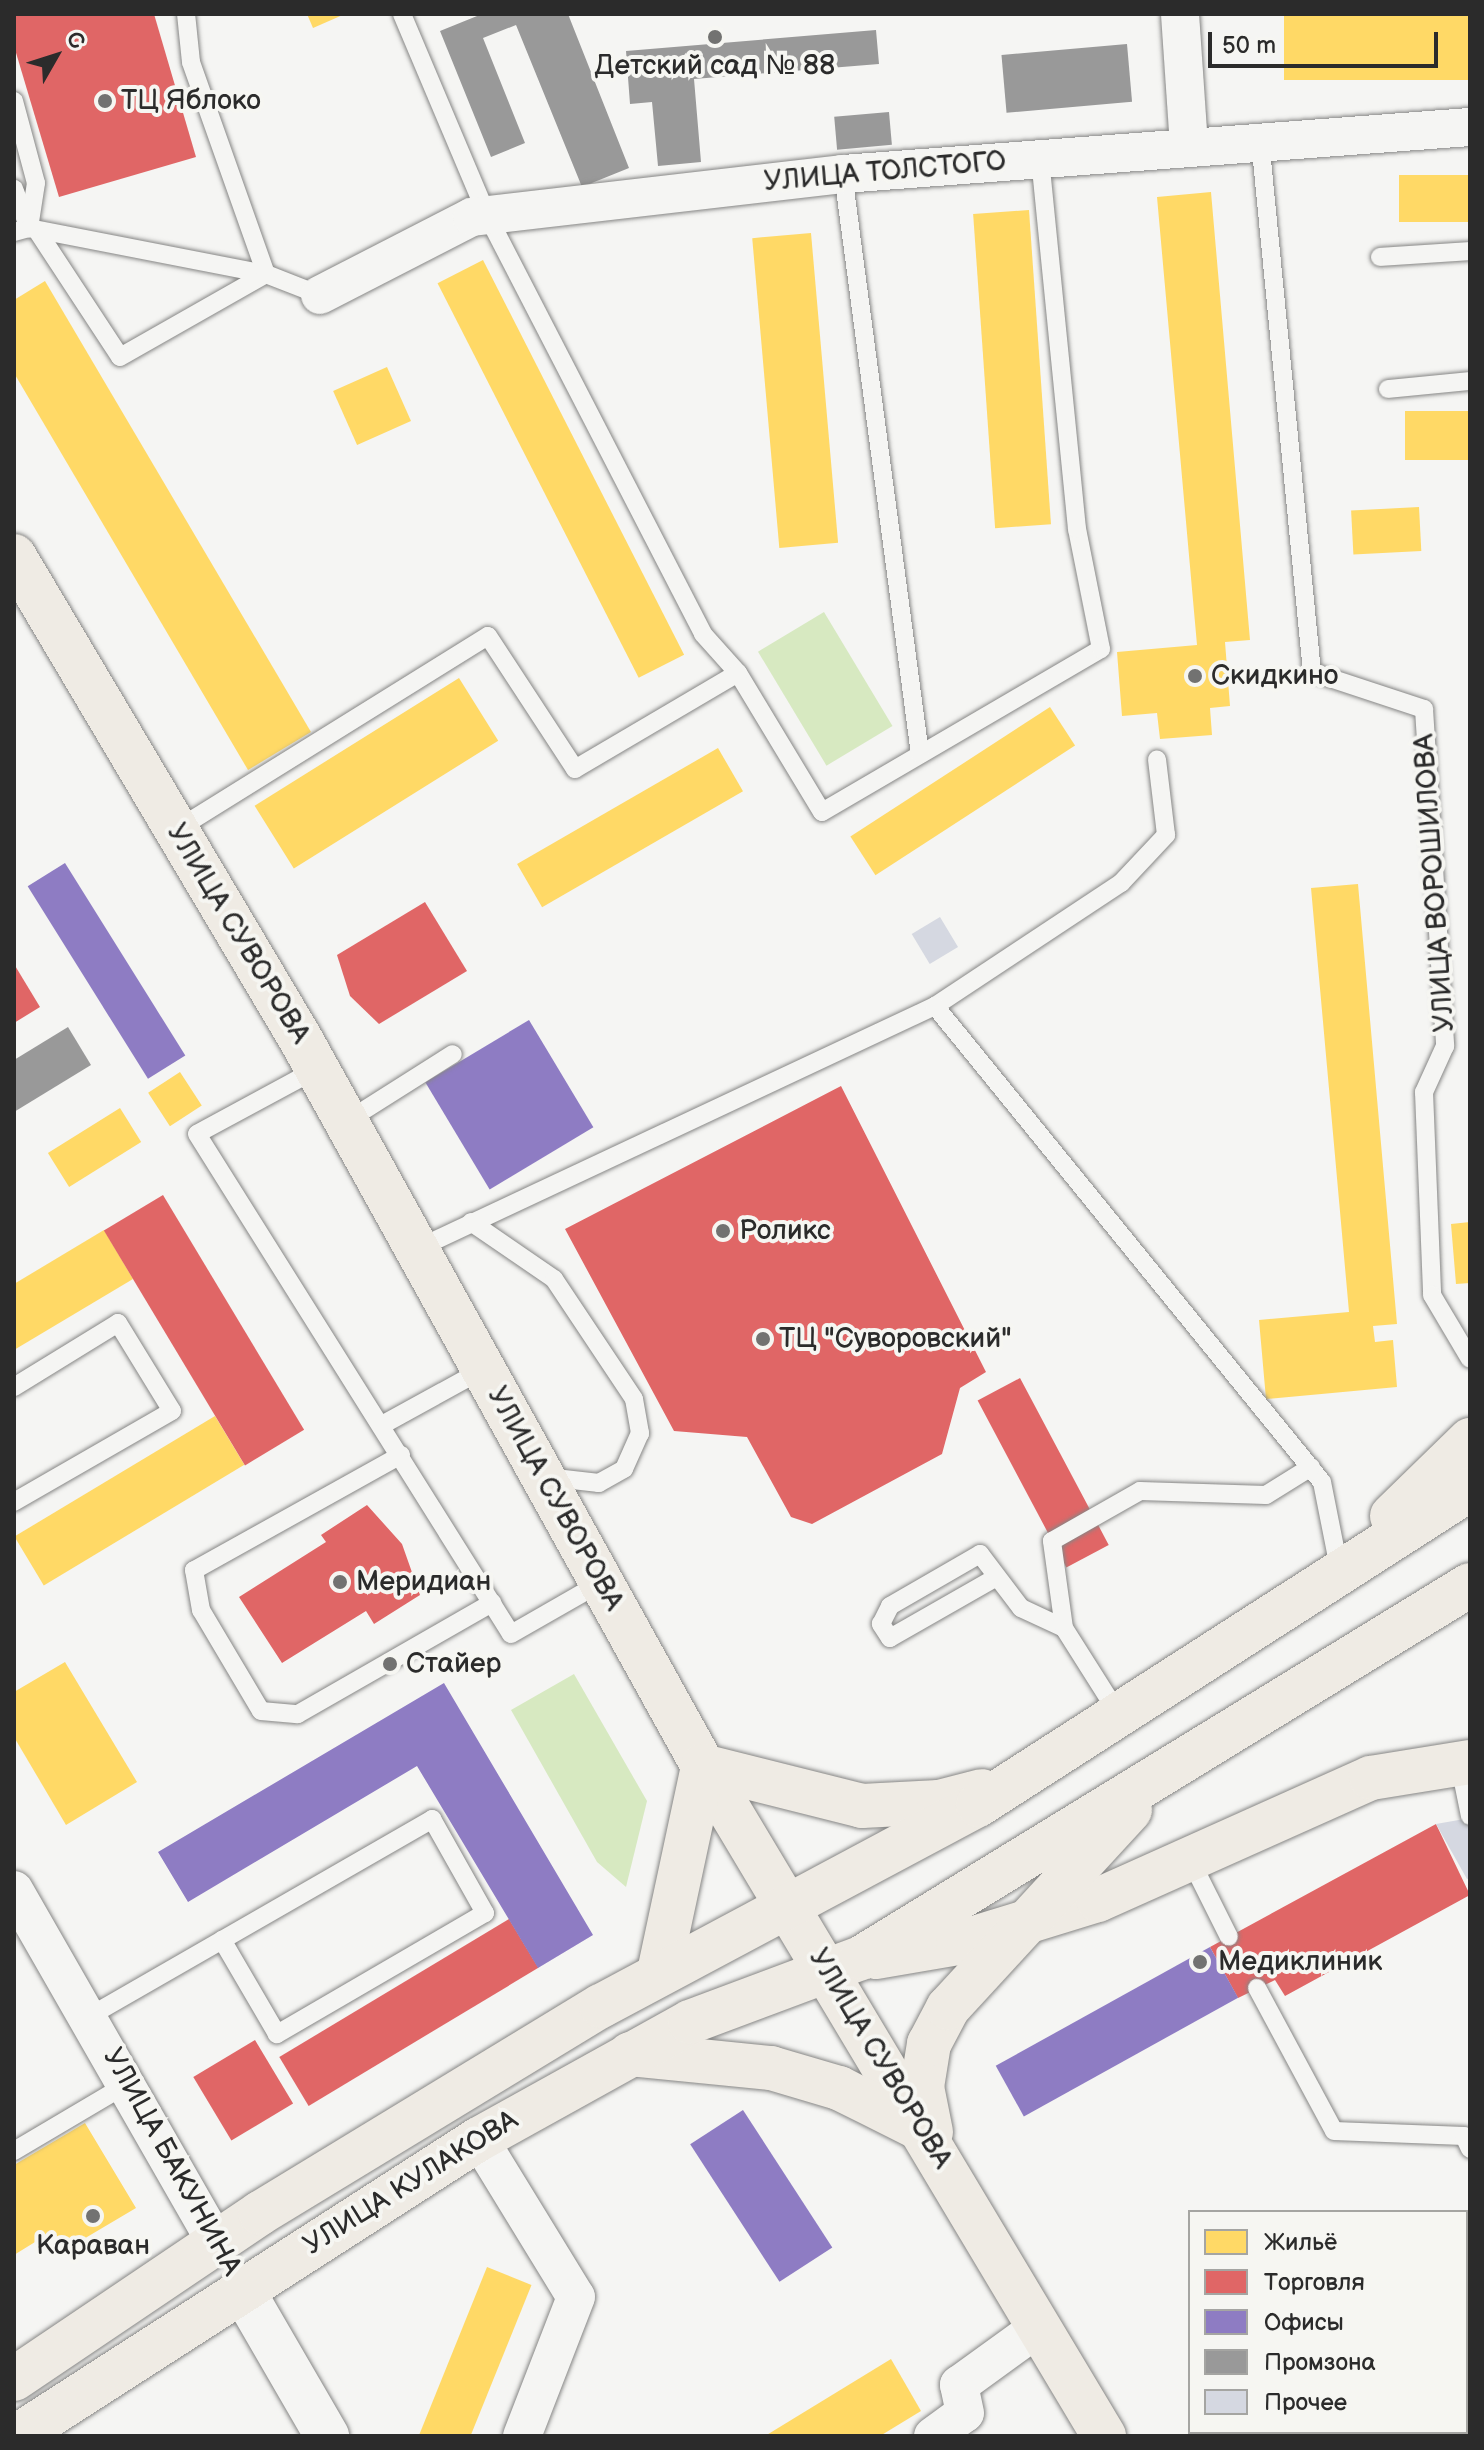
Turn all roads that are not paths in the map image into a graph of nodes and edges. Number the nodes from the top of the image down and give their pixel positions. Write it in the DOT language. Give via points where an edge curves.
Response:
graph roads {
  1 [pos="186,14"];
  2 [pos="402,14"];
  3 [pos="1180,14"];
  4 [pos="14,101"];
  5 [pos="1470,127"];
  6 [pos="1260,140"];
  7 [pos="1189,145"];
  8 [pos="1040,158"];
  9 [pos="843,174"];
  10 [pos="14,189"];
  11 [pos="487,215"];
  12 [pos="27,231"];
  13 [pos="1470,251"];
  14 [pos="1380,257"];
  15 [pos="266,274"];
  16 [pos="320,295"];
  17 [pos="1470,381"];
  18 [pos="1388,389"];
  19 [pos="14,556"];
  20 [pos="738,673"];
  21 [pos="920,754"];
  22 [pos="1157,760"];
  23 [pos="176,830"];
  24 [pos="935,1006"];
  25 [pos="453,1054"];
  26 [pos="317,1069"];
  27 [pos="347,1121"];
  28 [pos="471,1222"];
  29 [pos="419,1248"];
  30 [pos="1470,1359"];
  31 [pos="484,1369"];
  32 [pos="14,1387"];
  33 [pos="382,1425"];
  34 [pos="1470,1440"];
  35 [pos="401,1455"];
  36 [pos="1311,1467"];
  37 [pos="542,1477"];
  38 [pos="1470,1489"];
  39 [pos="14,1502"];
  40 [pos="1339,1568"];
  41 [pos="995,1578"];
  42 [pos="600,1583"];
  43 [pos="1470,1585"];
  44 [pos="492,1603"];
  45 [pos="1064,1628"];
  46 [pos="1119,1715"];
  47 [pos="1465,1762"];
  48 [pos="703,1766"];
  49 [pos="1167,1770"];
  50 [pos="1016,1782"];
  51 [pos="1470,1816"];
  52 [pos="1189,1856"];
  53 [pos="14,1890"];
  54 [pos="790,1906"];
  55 [pos="1030,1919"];
  56 [pos="1229,1937"];
  57 [pos="222,1940"];
  58 [pos="844,1964"];
  59 [pos="659,1972"];
  60 [pos="1257,1988"];
  61 [pos="90,2016"];
  62 [pos="627,2054"];
  63 [pos="129,2083"];
  64 [pos="479,2139"];
  65 [pos="928,2141"];
  66 [pos="1470,2149"];
  67 [pos="14,2151"];
  68 [pos="216,2243"];
  69 [pos="243,2291"];
  70 [pos="1039,2327"];
  71 [pos="14,2379"];
  72 [pos="948,2431"];
  73 [pos="17,2436"];
  74 [pos="327,2436"];
  75 [pos="522,2436"];
  76 [pos="1104,2436"];
  1 -- 15 [label="lane" via="191,62"];
  2 -- 11 [label="lane"];
  3 -- 7 [label="street"];
  4 -- 12 [label="lane" via="36,183"];
  5 -- 6 [label="street, УЛИЦА ТОЛСТОГО"];
  6 -- 7 [label="street, УЛИЦА ТОЛСТОГО"];
  6 -- 30 [label="lane, УЛИЦА ВОРОШИЛОВА" via="1312,672 1424,709 1445,1046 1424,1092 1432,1295"];
  7 -- 8 [label="street, УЛИЦА ТОЛСТОГО"];
  8 -- 9 [label="street, УЛИЦА ТОЛСТОГО"];
  8 -- 21 [label="lane" via="1077,529 1101,649"];
  9 -- 11 [label="street, УЛИЦА ТОЛСТОГО"];
  9 -- 21 [label="lane"];
  10 -- 12 [label="lane"];
  11 -- 16 [label="street, УЛИЦА ТОЛСТОГО"];
  11 -- 20 [label="lane" via="703,634"];
  12 -- 15 [label="lane"];
  12 -- 15 [label="lane" via="120,357"];
  13 -- 14 [label="lane"];
  15 -- 16 [label="lane"];
  17 -- 18 [label="lane"];
  19 -- 23 [label="main road, УЛИЦА СУВОРОВА"];
  20 -- 21 [label="lane" via="822,812"];
  20 -- 23 [label="lane" via="575,769 488,636"];
  22 -- 24 [label="lane" via="1166,835 1121,883"];
  23 -- 26 [label="main road, УЛИЦА СУВОРОВА"];
  24 -- 28 [label="lane"];
  24 -- 36 [label="lane"];
  25 -- 27 [label="lane"];
  26 -- 27 [label="main road, УЛИЦА СУВОРОВА"];
  26 -- 33 [label="lane" via="197,1134"];
  27 -- 29 [label="main road, УЛИЦА СУВОРОВА"];
  28 -- 29 [label="lane"];
  28 -- 37 [label="lane" via="554,1279 634,1399 640,1433 624,1469 599,1483"];
  29 -- 31 [label="main road, УЛИЦА СУВОРОВА"];
  31 -- 33 [label="lane"];
  31 -- 37 [label="main road, УЛИЦА СУВОРОВА"];
  32 -- 39 [label="lane" via="118,1323 172,1411"];
  33 -- 35 [label="lane"];
  34 -- 40 [label="main road"];
  35 -- 44 [label="lane"];
  35 -- 44 [label="lane" via="194,1570 201,1610 261,1711 298,1714"];
  36 -- 40 [label="lane" via="1322,1482"];
  36 -- 45 [label="lane" via="1266,1495 1140,1491 1052,1541"];
  37 -- 42 [label="main road, УЛИЦА СУВОРОВА"];
  38 -- 40 [label="main road"];
  40 -- 46 [label="main road"];
  41 -- 41 [label="lane" via="980,1554 890,1606 881,1624 890,1638"];
  41 -- 45 [label="lane" via="1021,1608"];
  42 -- 44 [label="lane" via="511,1634"];
  42 -- 48 [label="main road, УЛИЦА СУВОРОВА"];
  43 -- 49 [label="main road"];
  45 -- 46 [label="lane"];
  46 -- 50 [label="main road"];
  47 -- 51 [label="lane"];
  47 -- 52 [label="main road" via="1371,1778"];
  48 -- 50 [label="main road" via="862,1806 939,1802"];
  48 -- 54 [label="main road, УЛИЦА СУВОРОВА"];
  48 -- 59 [label="main road"];
  49 -- 55 [label="main road"];
  49 -- 58 [label="main road"];
  50 -- 54 [label="main road, УЛИЦА КУЛАКОВА"];
  52 -- 55 [label="main road" via="1098,1900"];
  52 -- 56 [label="lane"];
  53 -- 61 [label="street, УЛИЦА БАКУНИНА"];
  54 -- 58 [label="main road, УЛИЦА СУВОРОВА"];
  54 -- 59 [label="main road, УЛИЦА КУЛАКОВА"];
  55 -- 58 [label="main road" via="920,1953"];
  55 -- 65 [label="main road" via="948,2008 929,2044 922,2087"];
  57 -- 57 [label="lane" via="432,1819 485,1913 277,2034"];
  57 -- 61 [label="lane"];
  58 -- 62 [label="main road, УЛИЦА КУЛАКОВА"];
  58 -- 65 [label="main road, УЛИЦА СУВОРОВА"];
  59 -- 68 [label="main road, УЛИЦА КУЛАКОВА"];
  60 -- 66 [label="lane" via="1334,2131 1464,2136"];
  61 -- 63 [label="street, УЛИЦА БАКУНИНА"];
  62 -- 64 [label="main road, УЛИЦА КУЛАКОВА"];
  62 -- 65 [label="main road" via="771,2068 839,2088"];
  63 -- 67 [label="lane"];
  63 -- 68 [label="street, УЛИЦА БАКУНИНА"];
  64 -- 69 [label="main road, УЛИЦА КУЛАКОВА"];
  64 -- 75 [label="street" via="576,2297"];
  65 -- 70 [label="main road, УЛИЦА СУВОРОВА"];
  68 -- 69 [label="main road, УЛИЦА БАКУНИНА"];
  68 -- 71 [label="main road, УЛИЦА КУЛАКОВА"];
  69 -- 73 [label="main road, УЛИЦА КУЛАКОВА"];
  69 -- 74 [label="street, УЛИЦА БАКУНИНА"];
  70 -- 72 [label="street" via="959,2385 965,2413"];
  70 -- 76 [label="main road, УЛИЦА СУВОРОВА"];
}
